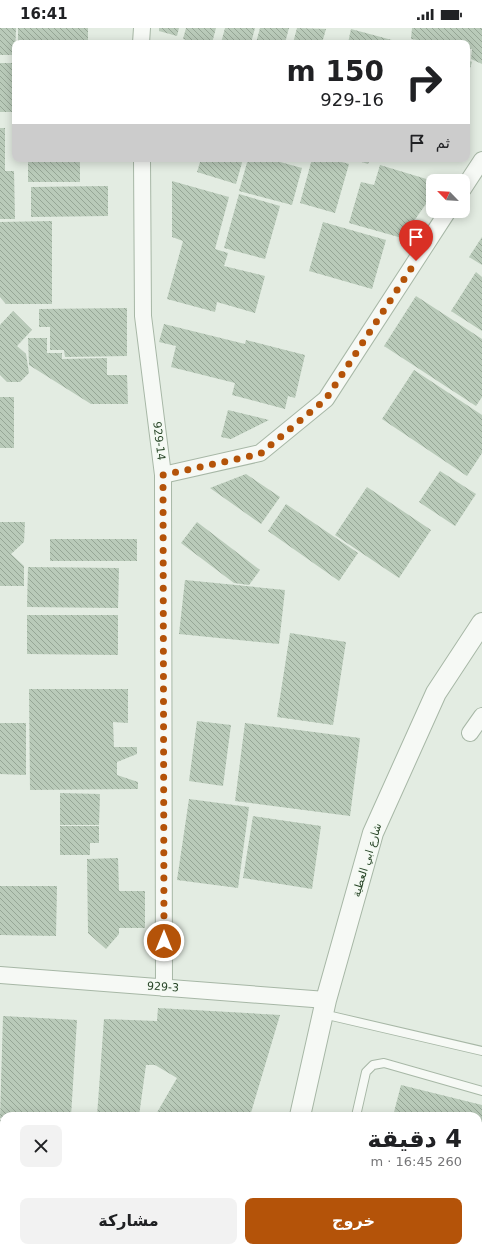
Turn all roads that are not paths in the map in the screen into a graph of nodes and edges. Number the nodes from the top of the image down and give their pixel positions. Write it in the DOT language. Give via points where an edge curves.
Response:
graph roads {
  1 [pos="142,28"];
  2 [pos="141,40"];
  3 [pos="482,160"];
  4 [pos="142,162"];
  5 [pos="470,178"];
  6 [pos="443,218"];
  7 [pos="163,475"];
  8 [pos="482,623"];
  9 [pos="482,716"];
  10 [pos="470,733"];
  11 [pos="0,975"];
  12 [pos="164,988"];
  13 [pos="325,1007"];
  14 [pos="482,1051"];
  15 [pos="482,1091"];
  16 [pos="301,1112"];
  17 [pos="357,1112"];
  1 -- 2 [label="street"];
  3 -- 5 [label="street"];
  4 -- 7 [label="street, 929-14" via="143,316"];
  6 -- 7 [label="street" via="326,399 260,454"];
  7 -- 12 [label="street, 929-14"];
  8 -- 13 [label="street, شارع ابي العطية" via="436,693 373,834"];
  9 -- 10 [label="street"];
  11 -- 12 [label="street, 929-3"];
  12 -- 13 [label="street, 929-3"];
  13 -- 14 [label="lane"];
  13 -- 16 [label="street, شارع ابي العطية"];
  15 -- 17 [label="lane" via="384,1063 373,1065 366,1072"];
}
